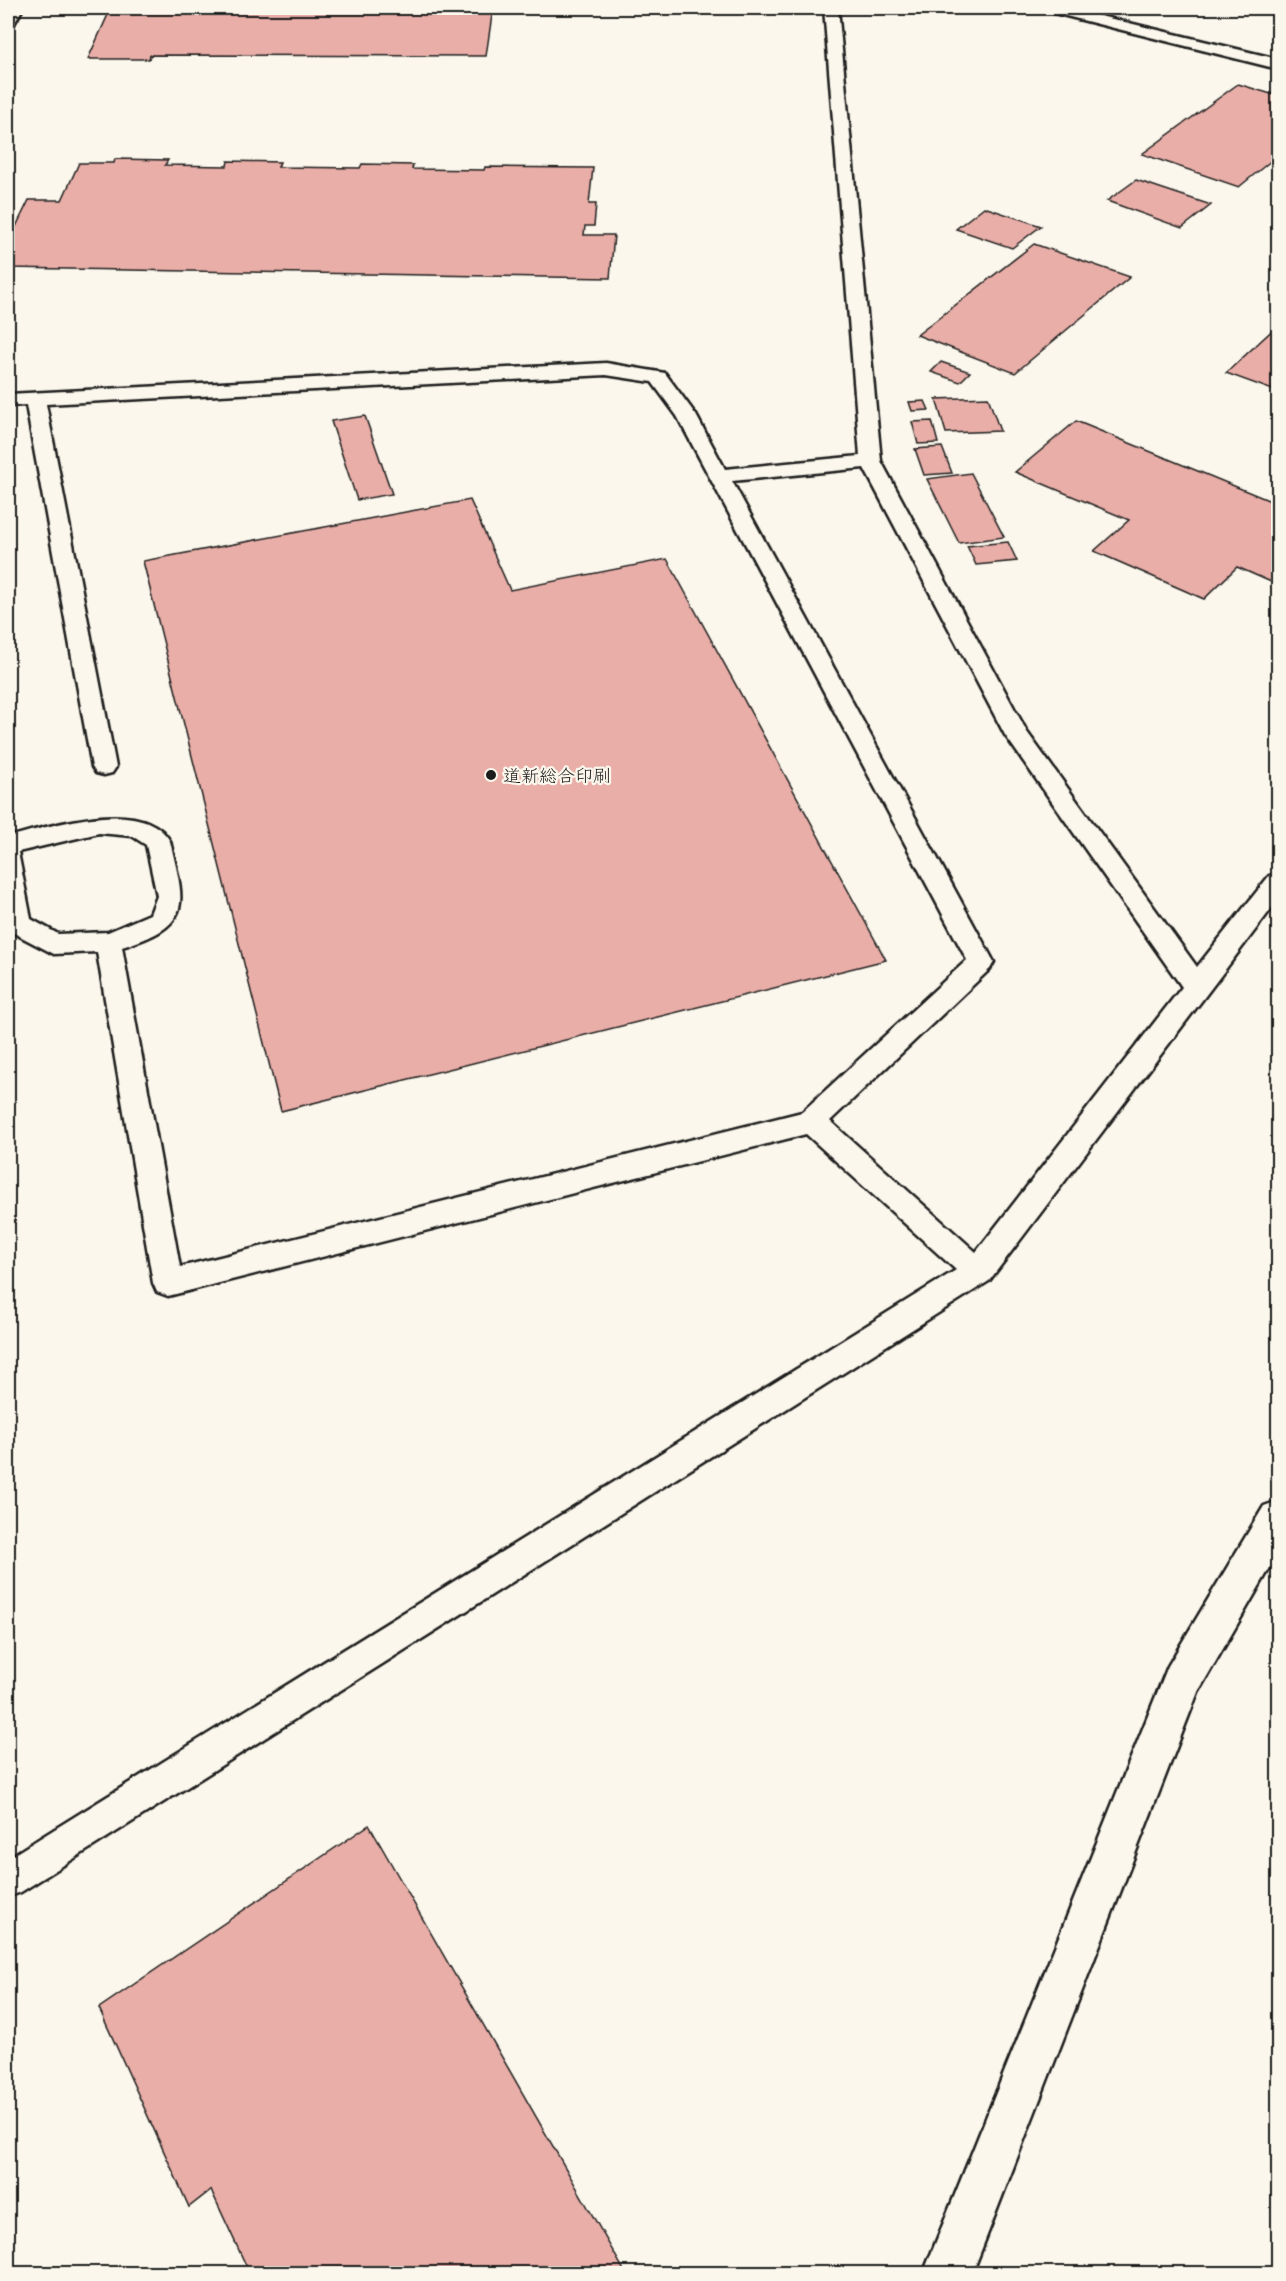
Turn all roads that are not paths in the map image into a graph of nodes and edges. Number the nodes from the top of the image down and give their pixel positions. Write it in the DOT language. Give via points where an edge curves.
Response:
graph roads {
  1 [pos="14,8"];
  2 [pos="831,8"];
  3 [pos="1051,8"];
  4 [pos="8,20"];
  5 [pos="1278,64"];
  6 [pos="35,399"];
  7 [pos="8,400"];
  8 [pos="872,461"];
  9 [pos="719,476"];
  10 [pos="104,767"];
  11 [pos="8,846"];
  12 [pos="8,856"];
  13 [pos="1278,882"];
  14 [pos="108,942"];
  15 [pos="1197,987"];
  16 [pos="811,1121"];
  17 [pos="978,1272"];
  18 [pos="1278,1519"];
  19 [pos="8,1879"];
  20 [pos="947,2274"];
  1 -- 4 [label="street"];
  2 -- 8 [label="lane"];
  3 -- 5 [label="lane"];
  6 -- 7 [label="lane"];
  6 -- 9 [label="lane" via="606,369 658,377 686,415"];
  6 -- 10 [label="lane"];
  8 -- 9 [label="lane"];
  8 -- 15 [label="lane" via="1017,735"];
  9 -- 16 [label="lane" via="981,962"];
  11 -- 14 [label="lane" via="99,824 138,828 158,841 170,896 161,920"];
  12 -- 14 [label="lane" via="20,924 54,944"];
  13 -- 15 [label="lane"];
  14 -- 16 [label="lane" via="168,1282"];
  15 -- 17 [label="lane"];
  16 -- 17 [label="lane"];
  17 -- 19 [label="lane"];
  18 -- 20 [label="street" via="1182,1680"];
}
